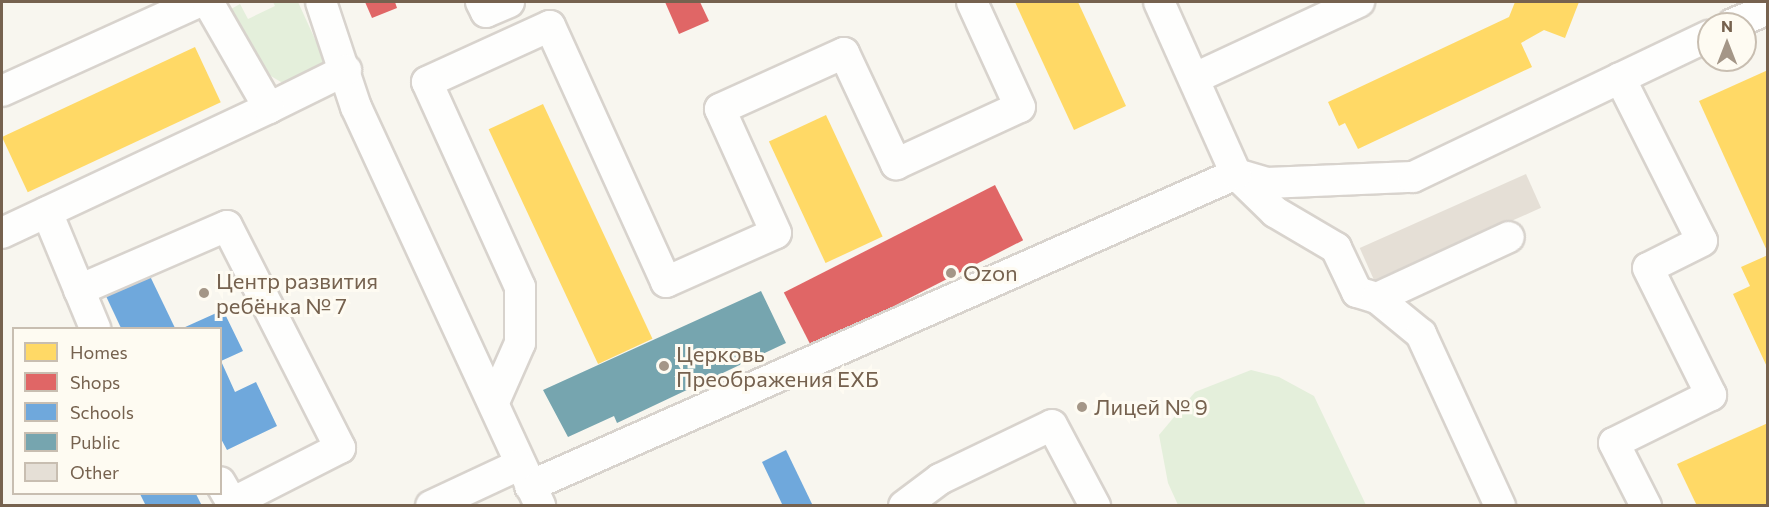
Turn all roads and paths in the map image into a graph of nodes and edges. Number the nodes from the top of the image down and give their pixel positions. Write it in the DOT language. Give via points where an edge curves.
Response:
graph roads {
  1 [pos="198,2"];
  2 [pos="208,2"];
  3 [pos="321,2"];
  4 [pos="481,2"];
  5 [pos="509,2"];
  6 [pos="972,2"];
  7 [pos="1159,2"];
  8 [pos="1359,2"];
  9 [pos="154,11"];
  10 [pos="1697,42"];
  11 [pos="346,70"];
  12 [pos="1195,78"];
  13 [pos="1620,78"];
  14 [pos="2,91"];
  15 [pos="269,108"];
  16 [pos="1236,174"];
  17 [pos="47,212"];
  18 [pos="2,233"];
  19 [pos="1509,237"];
  20 [pos="79,290"];
  21 [pos="1377,297"];
  22 [pos="94,327"];
  23 [pos="494,402"];
  24 [pos="530,485"];
  25 [pos="222,486"];
  26 [pos="431,506"];
  27 [pos="904,506"];
  28 [pos="1095,506"];
  29 [pos="1500,506"];
  30 [pos="1646,506"];
  1 -- 9 [label="lane"];
  2 -- 15 [label="lane"];
  3 -- 11 [label="lane"];
  4 -- 5 [label="lane" via="486,12"];
  6 -- 23 [label="lane" via="1020,107 896,164 844,53 720,109 776,233 666,282 550,26 427,82 520,287 520,343"];
  7 -- 12 [label="lane"];
  8 -- 12 [label="lane"];
  9 -- 14 [label="lane"];
  10 -- 13 [label="lane"];
  11 -- 15 [label="lane"];
  11 -- 23 [label="lane" via="356,107"];
  12 -- 16 [label="lane"];
  13 -- 16 [label="lane" via="1413,177 1267,183"];
  13 -- 30 [label="lane" via="1702,241 1648,268 1712,395 1614,443"];
  15 -- 17 [label="lane"];
  16 -- 21 [label="lane" via="1275,212 1336,248 1358,292"];
  16 -- 24 [label="lane"];
  17 -- 18 [label="lane"];
  17 -- 20 [label="lane"];
  19 -- 21 [label="lane"];
  20 -- 22 [label="lane"];
  20 -- 25 [label="lane" via="227,226 340,448 232,504"];
  21 -- 29 [label="lane" via="1421,334"];
  23 -- 24 [label="lane"];
  24 -- 26 [label="lane"];
  27 -- 28 [label="lane" via="940,478 1052,425"];
}
